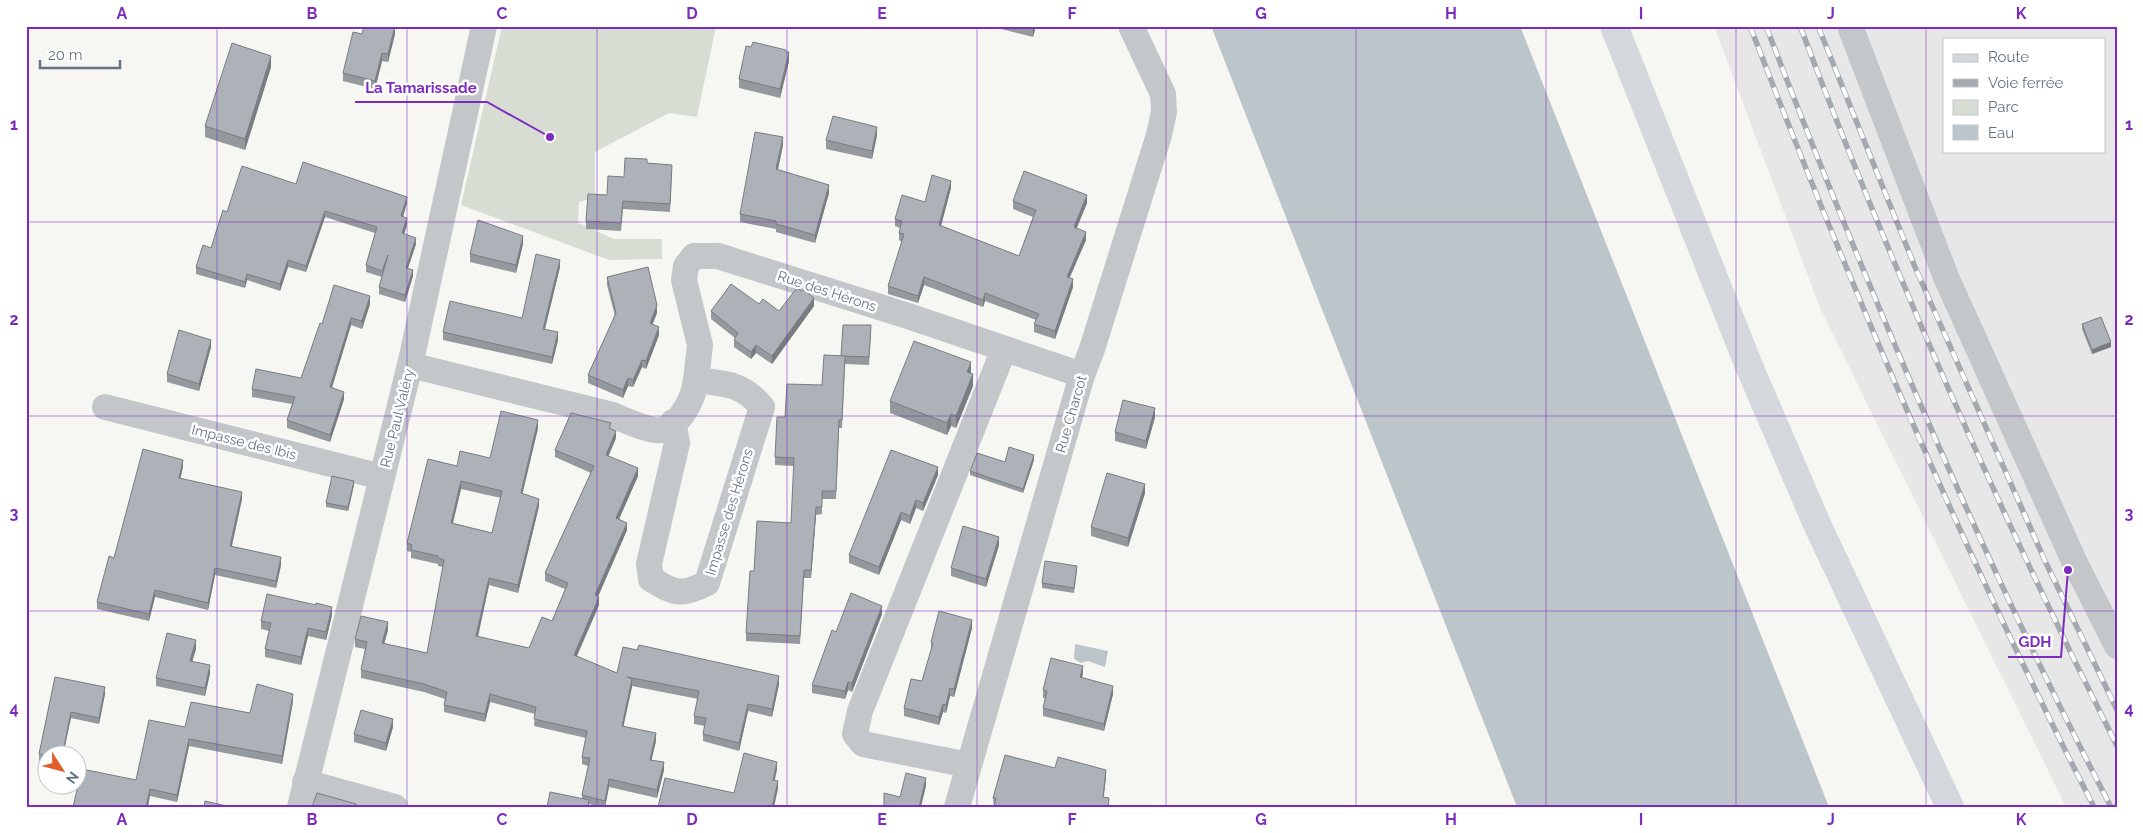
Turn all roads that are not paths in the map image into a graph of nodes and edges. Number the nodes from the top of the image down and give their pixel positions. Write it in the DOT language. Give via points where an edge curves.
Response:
graph roads {
  1 [pos="484,26"];
  2 [pos="1131,26"];
  3 [pos="1614,26"];
  4 [pos="1850,26"];
  5 [pos="1004,349"];
  6 [pos="410,365"];
  7 [pos="1082,375"];
  8 [pos="696,380"];
  9 [pos="106,407"];
  10 [pos="673,422"];
  11 [pos="382,477"];
  12 [pos="2117,646"];
  13 [pos="969,765"];
  14 [pos="306,782"];
  15 [pos="300,807"];
  16 [pos="395,807"];
  17 [pos="957,807"];
  18 [pos="1950,807"];
  1 -- 6 [label="street, Rue Paul Valéry"];
  2 -- 7 [label="street, Rue Charcot" via="1163,94 1164,112"];
  3 -- 18 [label="main road" via="1749,366 1816,522"];
  4 -- 12 [label="street" via="1946,278 2074,561"];
  5 -- 7 [label="street, Rue des Hérons"];
  5 -- 8 [label="street, Rue des Hérons" via="718,256 694,256 686,266 684,280 700,345"];
  5 -- 13 [label="street" via="860,711 855,734 863,744"];
  6 -- 10 [label="street" via="613,416 645,428 662,430"];
  6 -- 11 [label="street, Rue Paul Valéry"];
  7 -- 13 [label="street, Rue Charcot"];
  8 -- 10 [label="street" via="682,417"];
  8 -- 10 [label="street, Impasse des Hérons" via="726,384 750,392 762,407 707,583 691,592 674,592 652,579 649,564 677,443"];
  9 -- 11 [label="street, Impasse des Ibis"];
  11 -- 14 [label="street, Rue Paul Valéry"];
  13 -- 17 [label="street, Rue Charcot"];
  14 -- 15 [label="street, Rue Paul Valéry"];
  14 -- 16 [label="street"];
}
